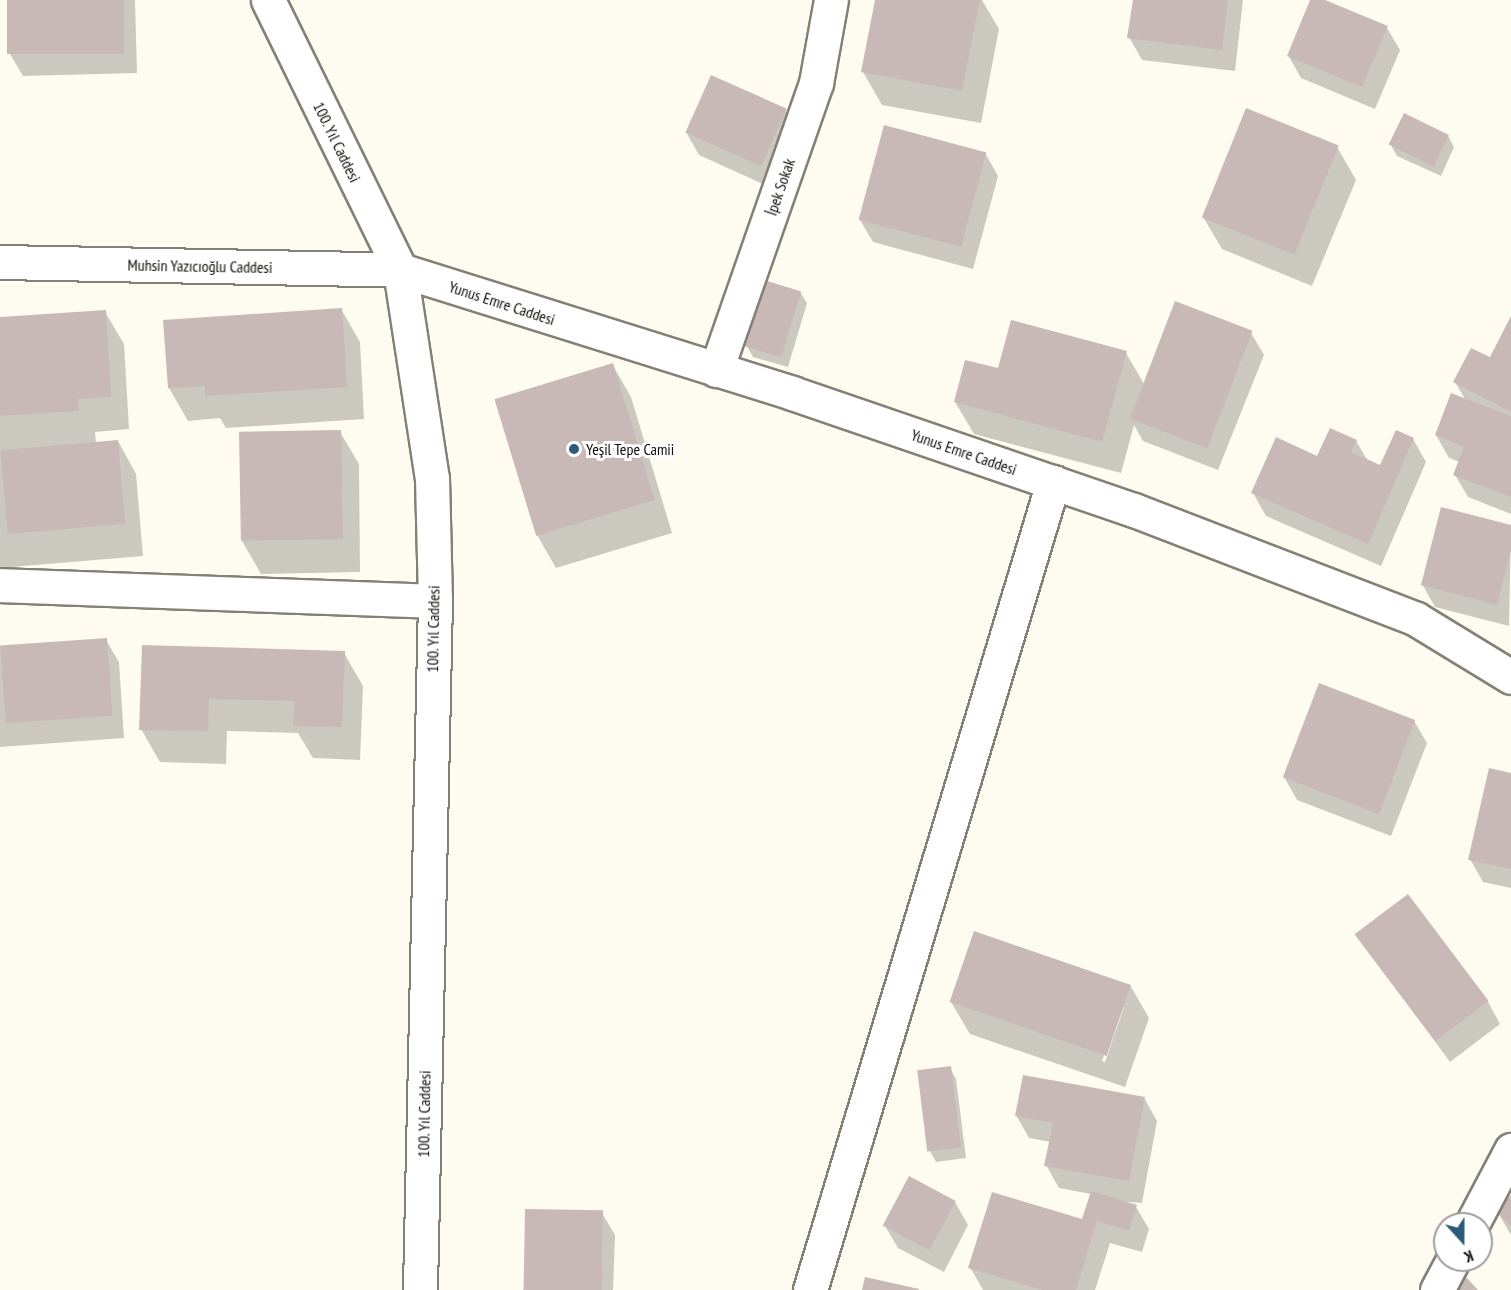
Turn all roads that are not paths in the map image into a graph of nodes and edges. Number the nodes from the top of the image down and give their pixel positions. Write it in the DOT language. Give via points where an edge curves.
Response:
graph roads {
  1 [pos="268,0"];
  2 [pos="831,0"];
  3 [pos="0,262"];
  4 [pos="400,270"];
  5 [pos="716,370"];
  6 [pos="1053,482"];
  7 [pos="0,585"];
  8 [pos="435,601"];
  9 [pos="1510,675"];
  10 [pos="1511,1150"];
  11 [pos="1478,1212"];
  12 [pos="1447,1272"];
  13 [pos="420,1290"];
  14 [pos="810,1290"];
  15 [pos="1437,1290"];
  1 -- 4 [label="street, 100. Yıl Caddesi"];
  2 -- 5 [label="street, İpek Sokak" via="816,83"];
  3 -- 4 [label="street, Muhsin Yazıcıoğlu Caddesi"];
  4 -- 5 [label="street, Yunus Emre Caddesi"];
  4 -- 8 [label="street, 100. Yıl Caddesi" via="432,478"];
  5 -- 6 [label="street, Yunus Emre Caddesi"];
  6 -- 9 [label="street, Yunus Emre Caddesi" via="1416,619"];
  6 -- 14 [label="street"];
  7 -- 8 [label="street"];
  8 -- 13 [label="street, 100. Yıl Caddesi"];
  10 -- 11 [label="street"];
  12 -- 15 [label="street"];
}
